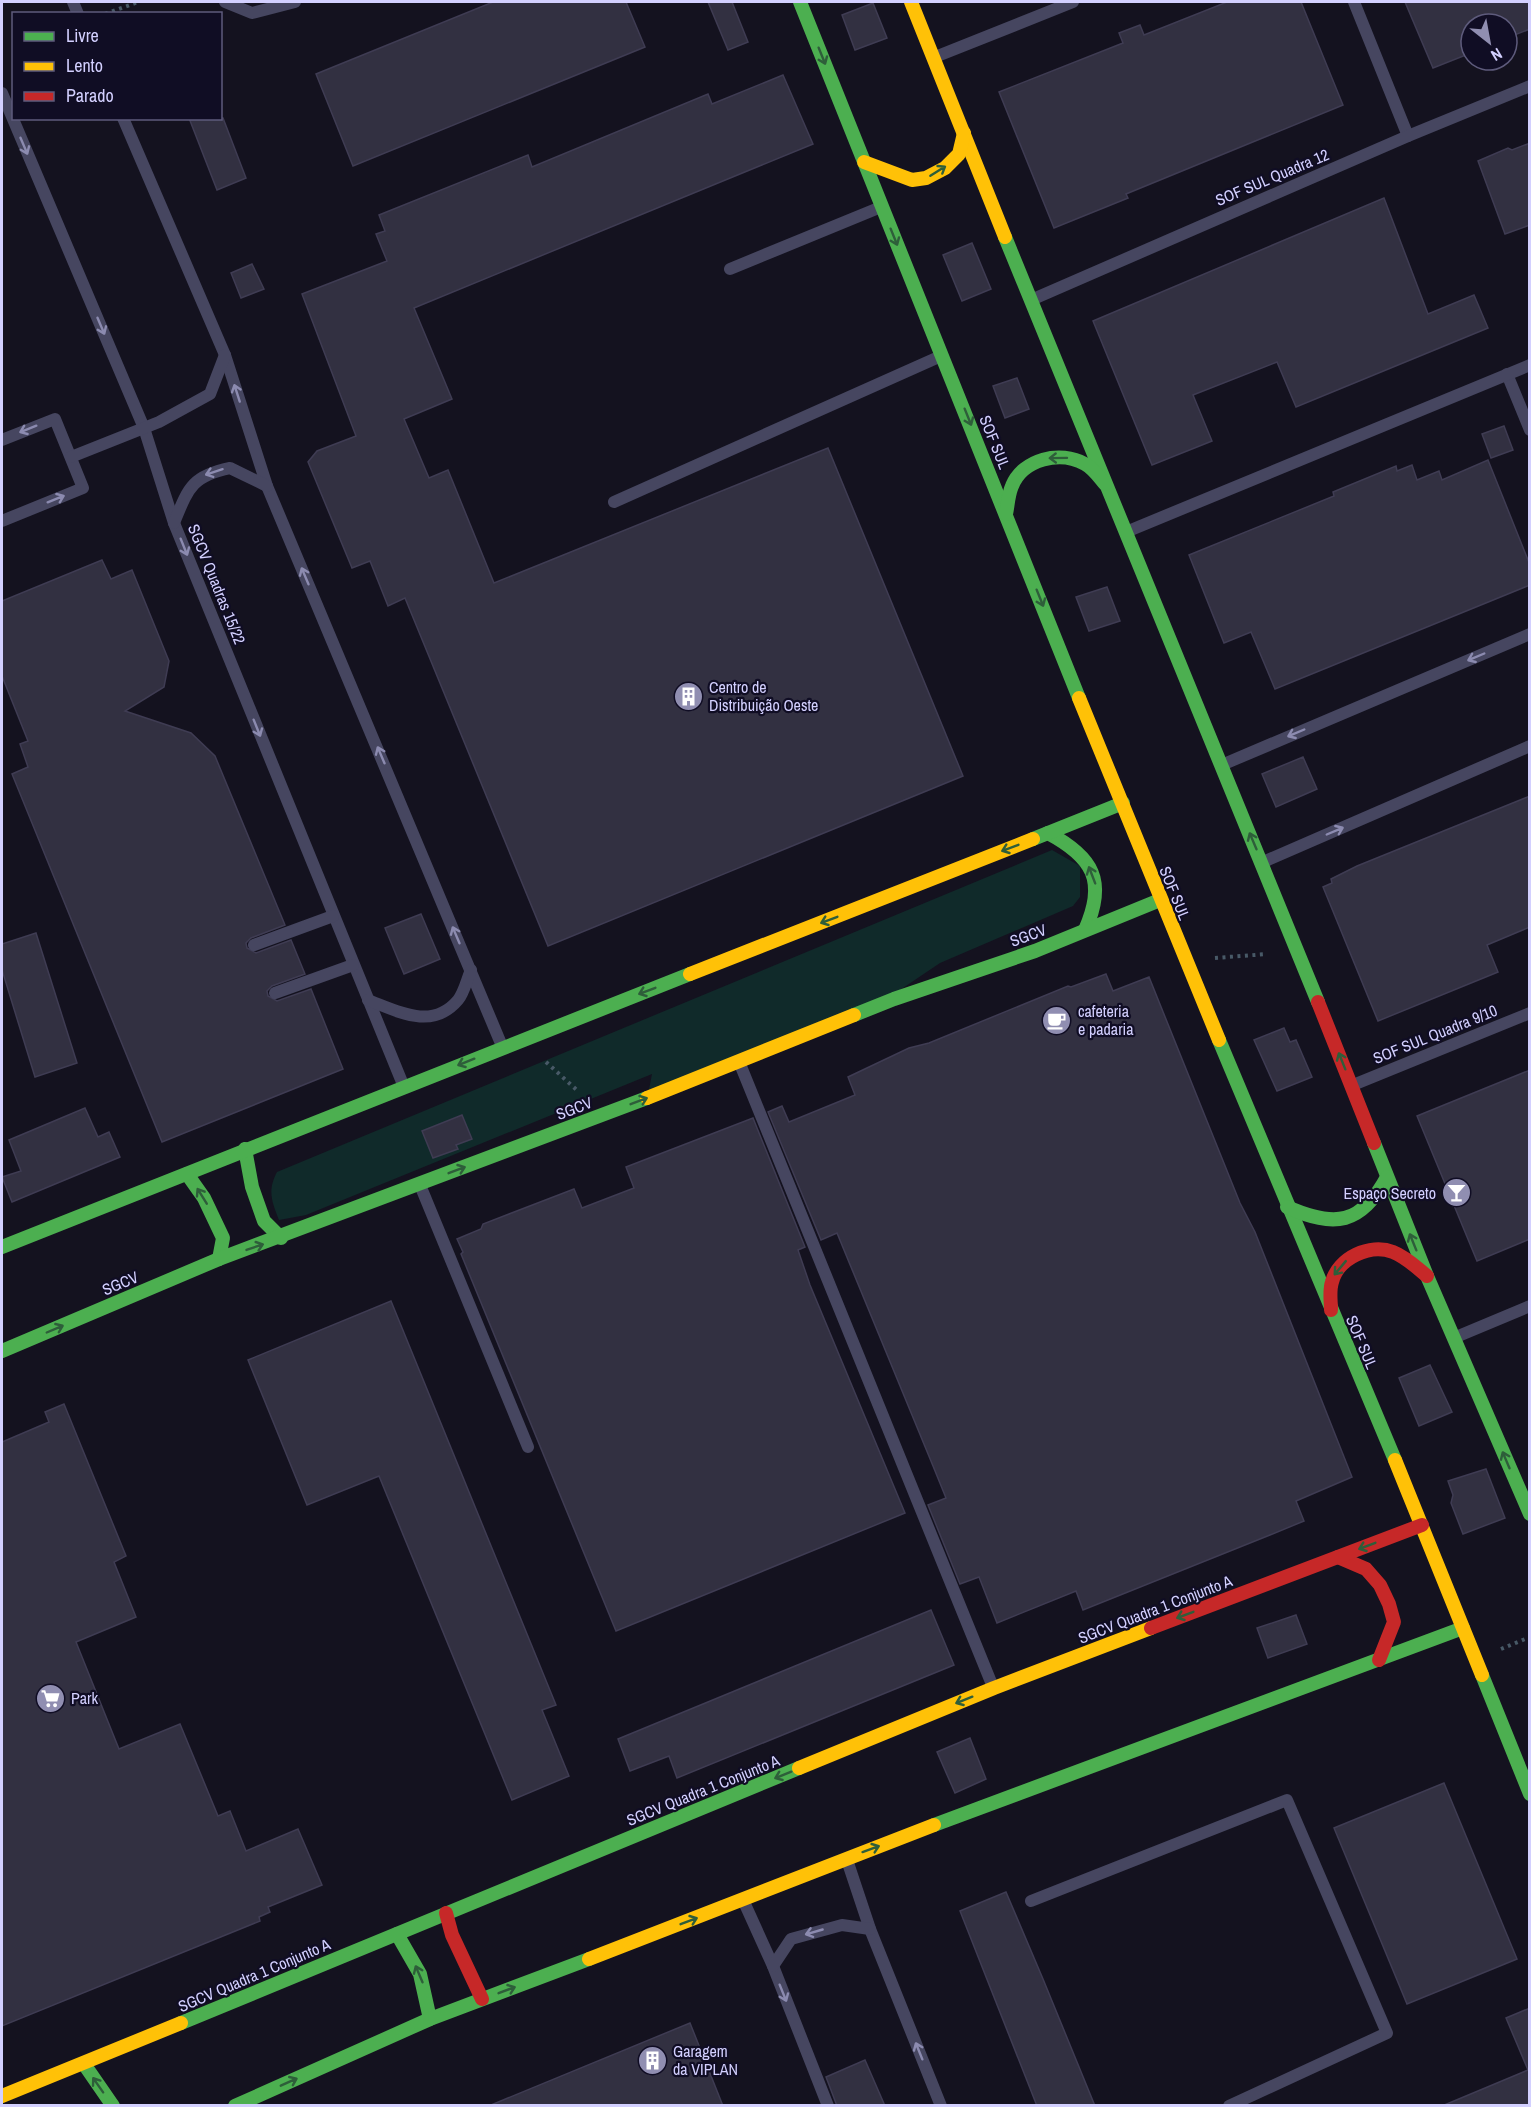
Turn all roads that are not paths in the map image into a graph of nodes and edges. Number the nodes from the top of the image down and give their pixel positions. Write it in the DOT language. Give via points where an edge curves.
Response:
graph roads {
  1 [pos="225,2"];
  2 [pos="295,2"];
  3 [pos="800,2"];
  4 [pos="911,2"];
  5 [pos="1073,2"];
  6 [pos="1354,2"];
  7 [pos="934,58"];
  8 [pos="1530,86"];
  9 [pos="2,93"];
  10 [pos="12,117"];
  11 [pos="13,120"];
  12 [pos="124,120"];
  13 [pos="964,134"];
  14 [pos="1408,136"];
  15 [pos="864,162"];
  16 [pos="882,207"];
  17 [pos="730,269"];
  18 [pos="1030,300"];
  19 [pos="225,355"];
  20 [pos="943,355"];
  21 [pos="1530,365"];
  22 [pos="1507,375"];
  23 [pos="144,428"];
  24 [pos="1530,430"];
  25 [pos="2,440"];
  26 [pos="71,457"];
  27 [pos="1106,485"];
  28 [pos="267,486"];
  29 [pos="614,502"];
  30 [pos="1006,514"];
  31 [pos="2,521"];
  32 [pos="174,523"];
  33 [pos="1126,532"];
  34 [pos="1530,634"];
  35 [pos="1530,746"];
  36 [pos="1221,765"];
  37 [pos="1123,803"];
  38 [pos="1048,834"];
  39 [pos="1262,862"];
  40 [pos="1160,900"];
  41 [pos="333,916"];
  42 [pos="1085,930"];
  43 [pos="254,945"];
  44 [pos="354,965"];
  45 [pos="471,970"];
  46 [pos="275,993"];
  47 [pos="368,1000"];
  48 [pos="1530,1013"];
  49 [pos="503,1047"];
  50 [pos="739,1063"];
  51 [pos="1352,1085"];
  52 [pos="404,1087"];
  53 [pos="245,1149"];
  54 [pos="187,1174"];
  55 [pos="1387,1177"];
  56 [pos="419,1184"];
  57 [pos="1287,1207"];
  58 [pos="281,1238"];
  59 [pos="2,1247"];
  60 [pos="219,1259"];
  61 [pos="1427,1275"];
  62 [pos="1530,1306"];
  63 [pos="1331,1310"];
  64 [pos="1453,1338"];
  65 [pos="2,1352"];
  66 [pos="528,1447"];
  67 [pos="1530,1514"];
  68 [pos="1422,1525"];
  69 [pos="1338,1557"];
  70 [pos="1463,1629"];
  71 [pos="1378,1659"];
  72 [pos="994,1688"];
  73 [pos="1530,1794"];
  74 [pos="846,1858"];
  75 [pos="1031,1900"];
  76 [pos="743,1901"];
  77 [pos="446,1913"];
  78 [pos="870,1929"];
  79 [pos="397,1934"];
  80 [pos="773,1966"];
  81 [pos="482,1999"];
  82 [pos="430,2019"];
  83 [pos="84,2064"];
  84 [pos="2,2096"];
  85 [pos="113,2106"];
  86 [pos="235,2106"];
  87 [pos="828,2106"];
  88 [pos="941,2106"];
  89 [pos="1229,2106"];
  1 -- 2 [label="lane" via="252,13"];
  3 -- 15 [label="street, SOF SUL, one-way"];
  4 -- 7 [label="street"];
  5 -- 7 [label="lane"];
  6 -- 14 [label="lane"];
  7 -- 13 [label="street"];
  8 -- 14 [label="lane, SOF SUL Quadra 12"];
  9 -- 10 [label="lane, SGCV Quadras 15/22, one-way"];
  11 -- 23 [label="lane, SGCV Quadras 15/22, one-way"];
  12 -- 19 [label="lane"];
  15 -- 13 [label="street, one-way" via="912,180 926,178 945,168 959,154"];
  13 -- 18 [label="street"];
  14 -- 18 [label="lane, SOF SUL Quadra 12"];
  15 -- 16 [label="street, SOF SUL"];
  16 -- 17 [label="lane"];
  16 -- 20 [label="street, SOF SUL, one-way"];
  18 -- 27 [label="street"];
  19 -- 23 [label="lane" via="210,394"];
  28 -- 19 [label="lane, one-way"];
  20 -- 29 [label="lane"];
  20 -- 30 [label="street, SOF SUL, one-way"];
  21 -- 22 [label="lane"];
  22 -- 24 [label="lane"];
  22 -- 33 [label="lane"];
  23 -- 26 [label="lane"];
  23 -- 32 [label="lane, SGCV Quadras 15/22"];
  26 -- 25 [label="lane, one-way" via="55,419"];
  31 -- 26 [label="lane, one-way" via="83,488"];
  27 -- 30 [label="street, one-way" via="1086,465 1063,456 1043,459 1025,469 1013,484"];
  27 -- 33 [label="street"];
  28 -- 32 [label="lane, one-way" via="230,468 208,473 189,487"];
  45 -- 28 [label="lane, one-way"];
  30 -- 37 [label="street, SOF SUL, one-way"];
  32 -- 41 [label="lane, SGCV Quadras 15/22, one-way"];
  33 -- 36 [label="street"];
  34 -- 36 [label="lane, one-way"];
  39 -- 35 [label="lane, one-way"];
  39 -- 36 [label="street, one-way"];
  37 -- 38 [label="street"];
  37 -- 40 [label="street, SOF SUL"];
  42 -- 38 [label="street, one-way" via="1098,899 1095,878 1072,845"];
  38 -- 49 [label="street, one-way"];
  51 -- 39 [label="street, one-way"];
  40 -- 42 [label="street, SGCV"];
  40 -- 57 [label="street, SOF SUL"];
  41 -- 43 [label="lane"];
  41 -- 44 [label="lane, SGCV Quadras 15/22"];
  42 -- 50 [label="street, SGCV" via="894,999"];
  44 -- 46 [label="lane"];
  44 -- 47 [label="lane, SGCV Quadras 15/22"];
  45 -- 47 [label="lane" via="458,1000 436,1015 414,1018"];
  45 -- 49 [label="lane"];
  47 -- 52 [label="lane, SGCV Quadras 15/22"];
  48 -- 51 [label="lane, SOF SUL Quadra 9/10"];
  49 -- 52 [label="street, one-way"];
  56 -- 50 [label="street, SGCV, one-way"];
  50 -- 72 [label="lane"];
  51 -- 55 [label="street"];
  52 -- 53 [label="street"];
  53 -- 54 [label="street"];
  53 -- 58 [label="street" via="264,1221"];
  54 -- 59 [label="street"];
  60 -- 54 [label="street, one-way" via="223,1238 204,1198"];
  55 -- 57 [label="street" via="1372,1202 1349,1218 1311,1219"];
  61 -- 55 [label="street, one-way"];
  56 -- 58 [label="street, SGCV"];
  56 -- 66 [label="lane"];
  57 -- 63 [label="street, SOF SUL"];
  60 -- 58 [label="street, SGCV, one-way"];
  65 -- 60 [label="street, SGCV, one-way"];
  61 -- 63 [label="street, one-way" via="1388,1250 1356,1254 1342,1264 1332,1280"];
  61 -- 64 [label="street"];
  62 -- 64 [label="lane"];
  63 -- 68 [label="street, SOF SUL"];
  67 -- 64 [label="street, one-way"];
  68 -- 69 [label="street, SGCV Quadra 1 Conjunto A, one-way"];
  68 -- 70 [label="street, SOF SUL"];
  69 -- 71 [label="street" via="1366,1569 1389,1604 1394,1622"];
  69 -- 72 [label="street, SGCV Quadra 1 Conjunto A, one-way"];
  70 -- 71 [label="street"];
  70 -- 73 [label="street, SOF SUL"];
  74 -- 71 [label="street, one-way"];
  72 -- 77 [label="street, SGCV Quadra 1 Conjunto A, one-way"];
  74 -- 76 [label="street"];
  74 -- 78 [label="lane"];
  75 -- 89 [label="lane" via="1287,1800 1387,2033"];
  76 -- 80 [label="lane"];
  81 -- 76 [label="street, one-way"];
  77 -- 79 [label="street, SGCV Quadra 1 Conjunto A"];
  77 -- 81 [label="street"];
  78 -- 80 [label="lane, one-way" via="842,1925 791,1939"];
  88 -- 78 [label="lane, one-way"];
  82 -- 79 [label="street, one-way" via="427,1993 410,1951"];
  79 -- 83 [label="street, SGCV Quadra 1 Conjunto A"];
  80 -- 87 [label="lane, one-way"];
  81 -- 82 [label="street"];
  86 -- 82 [label="street, one-way"];
  83 -- 84 [label="street, SGCV Quadra 1 Conjunto A"];
  85 -- 83 [label="street, one-way"];
}
